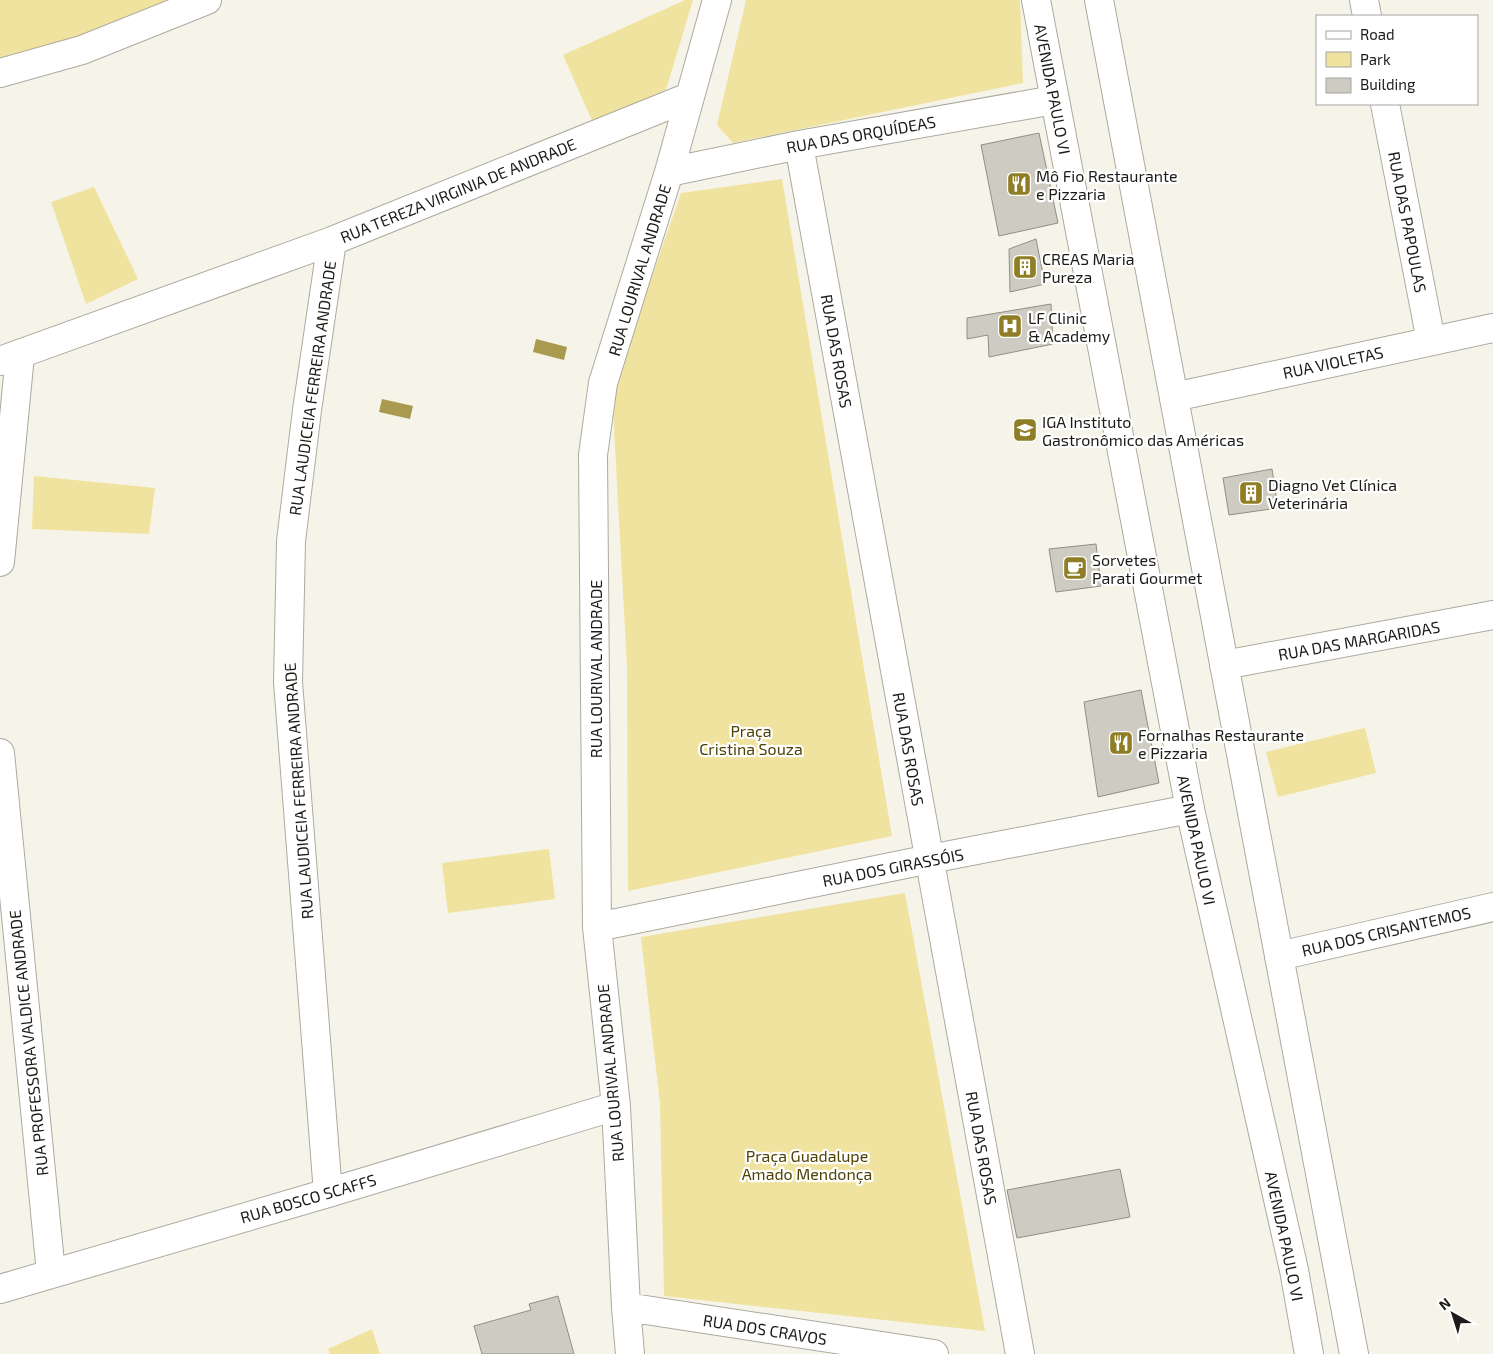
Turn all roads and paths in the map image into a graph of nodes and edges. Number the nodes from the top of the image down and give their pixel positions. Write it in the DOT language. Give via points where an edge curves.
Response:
graph roads {
  1 [pos="207,0"];
  2 [pos="717,0"];
  3 [pos="1036,0"];
  4 [pos="1099,0"];
  5 [pos="1364,0"];
  6 [pos="1367,15"];
  7 [pos="0,73"];
  8 [pos="688,97"];
  9 [pos="1054,100"];
  10 [pos="1384,105"];
  11 [pos="799,145"];
  12 [pos="669,172"];
  13 [pos="332,241"];
  14 [pos="1493,328"];
  15 [pos="1431,341"];
  16 [pos="10,358"];
  17 [pos="1174,397"];
  18 [pos="0,562"];
  19 [pos="1493,615"];
  20 [pos="1224,665"];
  21 [pos="0,753"];
  22 [pos="1190,809"];
  23 [pos="930,859"];
  24 [pos="1493,907"];
  25 [pos="596,927"];
  26 [pos="1279,956"];
  27 [pos="616,1106"];
  28 [pos="328,1193"];
  29 [pos="51,1273"];
  30 [pos="0,1288"];
  31 [pos="626,1308"];
  32 [pos="630,1354"];
  33 [pos="934,1354"];
  34 [pos="1020,1354"];
  35 [pos="1308,1354"];
  36 [pos="1354,1354"];
  1 -- 7 [label="street" via="82,50"];
  2 -- 8 [label="street, RUA LOURIVAL ANDRADE"];
  3 -- 9 [label="street, AVENIDA PAULO VI"];
  4 -- 17 [label="street"];
  5 -- 6 [label="street"];
  8 -- 12 [label="street, RUA LOURIVAL ANDRADE"];
  8 -- 13 [label="street, RUA TEREZA VIRGINIA DE ANDRADE"];
  9 -- 11 [label="street, RUA DAS ORQUÍDEAS"];
  9 -- 22 [label="street, AVENIDA PAULO VI"];
  10 -- 15 [label="street, RUA DAS PAPOULAS"];
  11 -- 12 [label="street, RUA DAS ORQUÍDEAS"];
  11 -- 23 [label="street, RUA DAS ROSAS"];
  12 -- 25 [label="street, RUA LOURIVAL ANDRADE" via="603,383 593,455"];
  13 -- 16 [label="street, RUA TEREZA VIRGINIA DE ANDRADE"];
  13 -- 28 [label="street, RUA LAUDICEIA FERREIRA ANDRADE" via="291,541 288,682"];
  14 -- 15 [label="street, RUA VIOLETAS"];
  15 -- 17 [label="street, RUA VIOLETAS"];
  16 -- 18 [label="street"];
  17 -- 20 [label="street"];
  19 -- 20 [label="street, RUA DAS MARGARIDAS"];
  20 -- 26 [label="street"];
  21 -- 29 [label="street, RUA PROFESSORA VALDICE ANDRADE"];
  22 -- 23 [label="street, RUA DOS GIRASSÓIS"];
  22 -- 35 [label="street, AVENIDA PAULO VI" via="1294,1270"];
  23 -- 25 [label="street, RUA DOS GIRASSÓIS"];
  23 -- 34 [label="street, RUA DAS ROSAS"];
  24 -- 26 [label="street, RUA DOS CRISANTEMOS"];
  25 -- 27 [label="street, RUA LOURIVAL ANDRADE"];
  26 -- 36 [label="street"];
  27 -- 28 [label="street, RUA BOSCO SCAFFS"];
  27 -- 31 [label="street, RUA LOURIVAL ANDRADE"];
  28 -- 29 [label="street, RUA BOSCO SCAFFS"];
  29 -- 30 [label="street, RUA BOSCO SCAFFS"];
  31 -- 32 [label="street, RUA LOURIVAL ANDRADE"];
  31 -- 33 [label="street, RUA DOS CRAVOS"];
}
